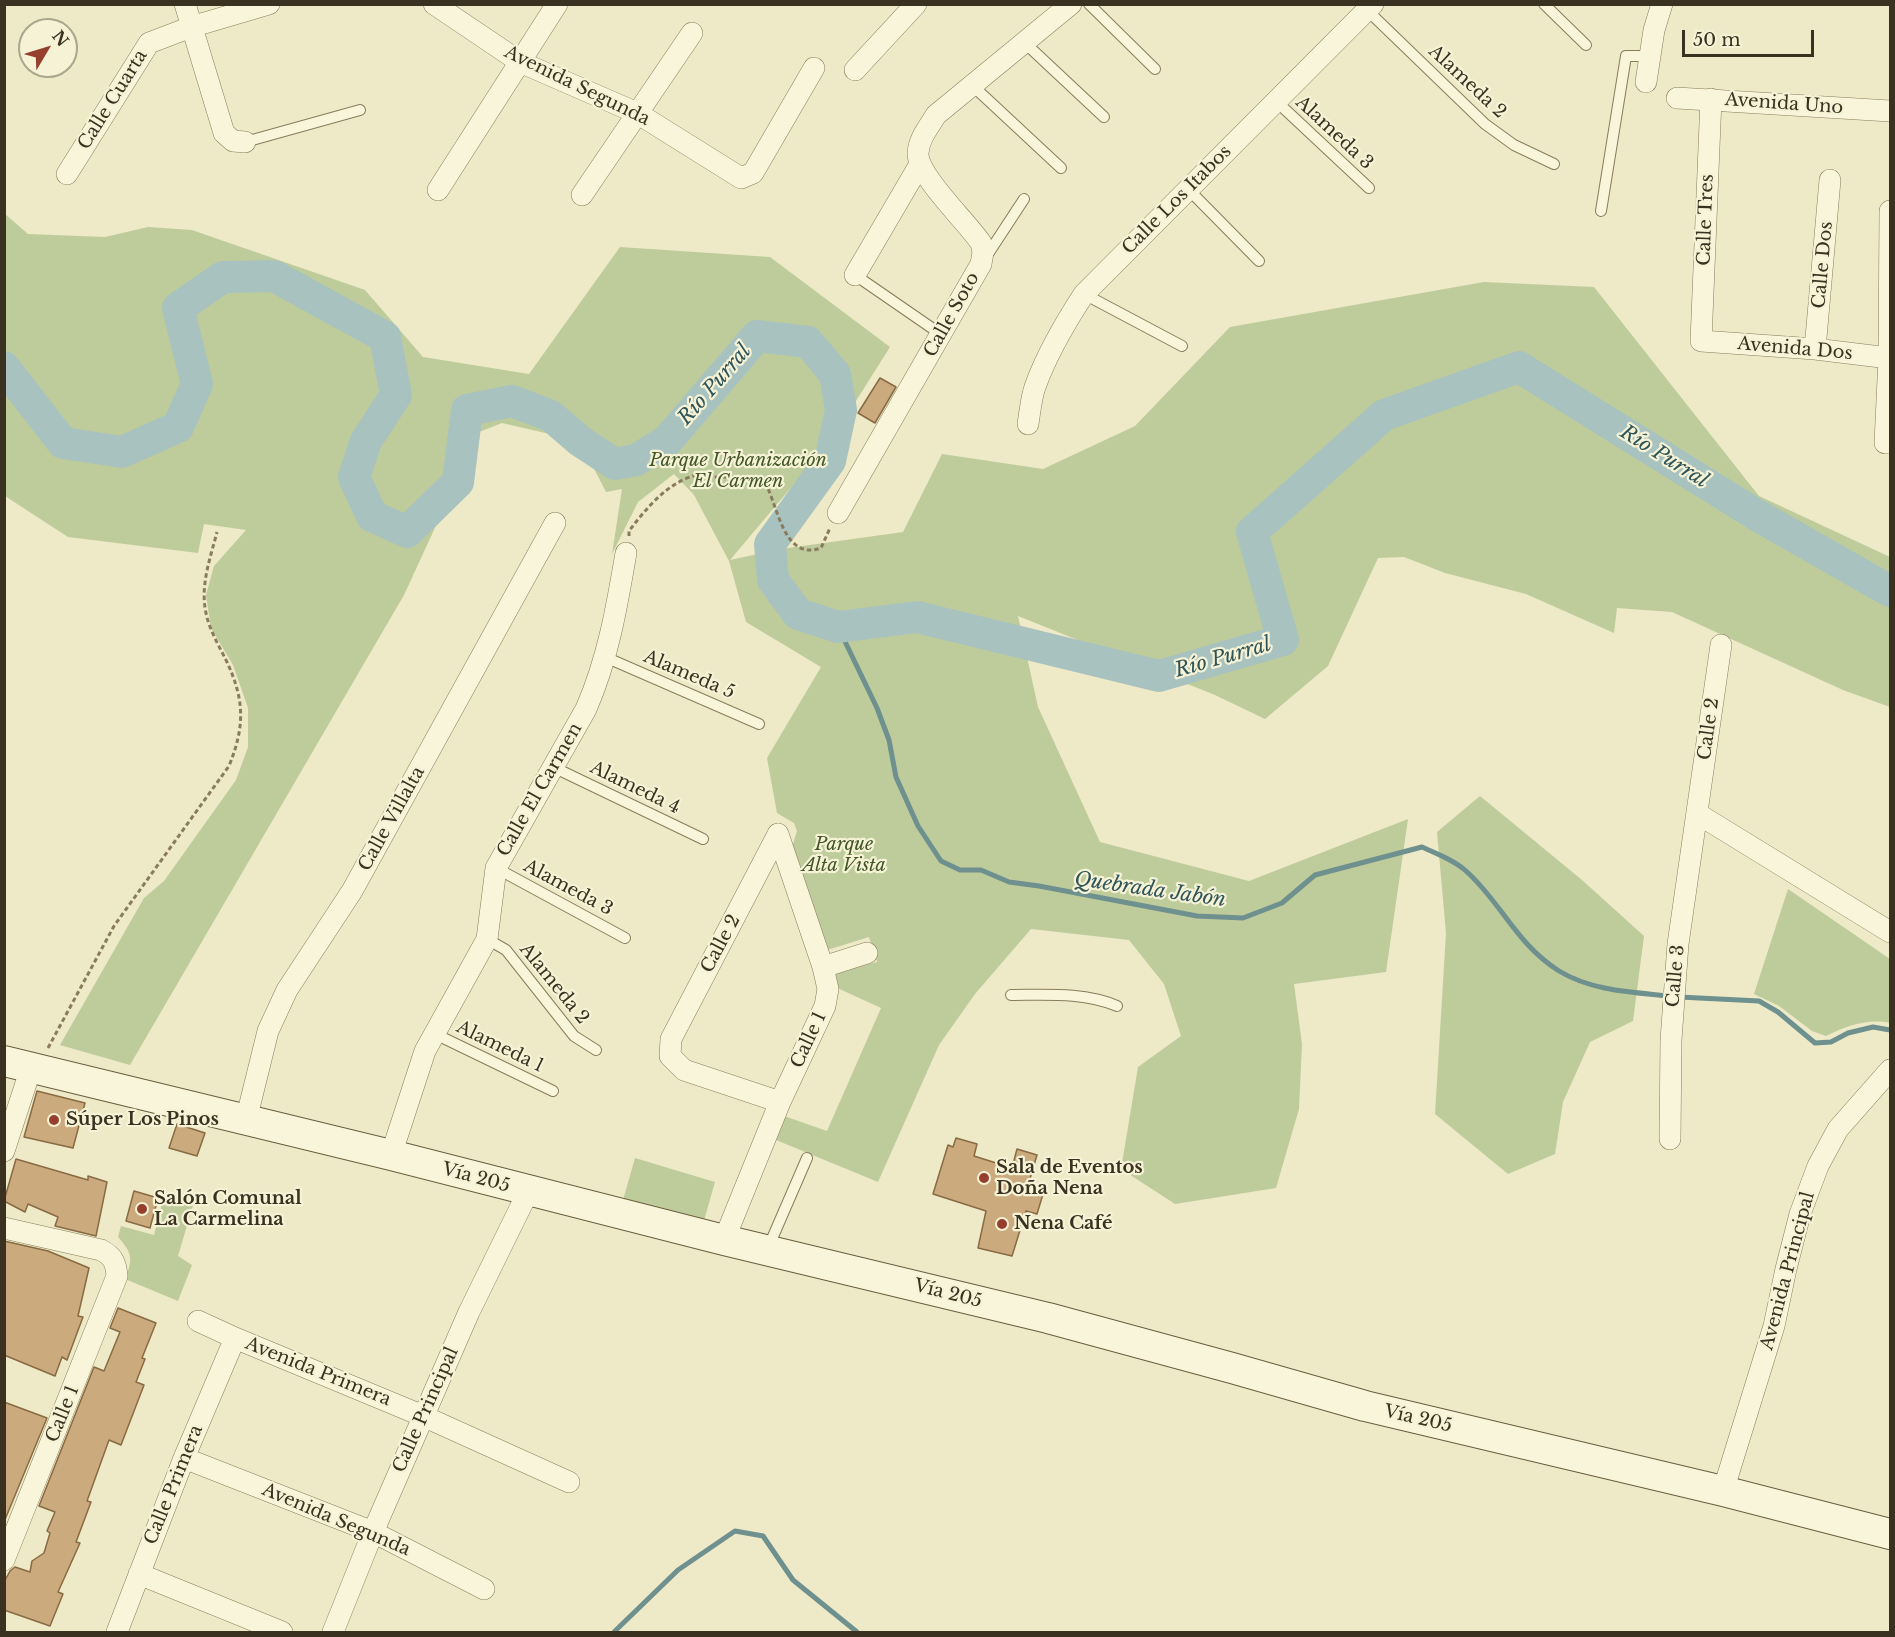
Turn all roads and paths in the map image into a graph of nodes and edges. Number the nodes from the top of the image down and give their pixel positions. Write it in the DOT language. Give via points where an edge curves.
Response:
graph roads {
  1 [pos="185,4"];
  2 [pos="269,4"];
  3 [pos="434,4"];
  4 [pos="558,4"];
  5 [pos="916,4"];
  6 [pos="1071,4"];
  7 [pos="1089,4"];
  8 [pos="1544,4"];
  9 [pos="1662,4"];
  10 [pos="1370,7"];
  11 [pos="191,27"];
  12 [pos="692,33"];
  13 [pos="1025,43"];
  14 [pos="1586,45"];
  15 [pos="1649,56"];
  16 [pos="520,62"];
  17 [pos="814,68"];
  18 [pos="1155,69"];
  19 [pos="855,70"];
  20 [pos="1646,82"];
  21 [pos="973,86"];
  22 [pos="1677,98"];
  23 [pos="1711,99"];
  24 [pos="1276,101"];
  25 [pos="360,110"];
  26 [pos="1890,111"];
  27 [pos="637,113"];
  28 [pos="1104,117"];
  29 [pos="244,142"];
  30 [pos="920,164"];
  31 [pos="1554,164"];
  32 [pos="1061,168"];
  33 [pos="67,174"];
  34 [pos="1830,180"];
  35 [pos="1369,188"];
  36 [pos="1188,189"];
  37 [pos="438,190"];
  38 [pos="582,195"];
  39 [pos="1024,199"];
  40 [pos="1602,211"];
  41 [pos="1890,211"];
  42 [pos="1259,261"];
  43 [pos="981,264"];
  44 [pos="855,275"];
  45 [pos="1084,294"];
  46 [pos="942,335"];
  47 [pos="1701,341"];
  48 [pos="1182,346"];
  49 [pos="1815,349"];
  50 [pos="1889,357"];
  51 [pos="1028,424"];
  52 [pos="1885,443"];
  53 [pos="838,513"];
  54 [pos="555,523"];
  55 [pos="217,532"];
  56 [pos="626,553"];
  57 [pos="1721,645"];
  58 [pos="605,657"];
  59 [pos="759,724"];
  60 [pos="553,767"];
  61 [pos="1698,813"];
  62 [pos="778,834"];
  63 [pos="703,839"];
  64 [pos="496,868"];
  65 [pos="1888,925"];
  66 [pos="625,938"];
  67 [pos="487,939"];
  68 [pos="867,952"];
  69 [pos="823,968"];
  70 [pos="1011,995"];
  71 [pos="1117,1006"];
  72 [pos="433,1033"];
  73 [pos="596,1050"];
  74 [pos="25,1066"];
  75 [pos="1890,1070"];
  76 [pos="553,1091"];
  77 [pos="780,1102"];
  78 [pos="246,1120"];
  79 [pos="1671,1139"];
  80 [pos="4,1151"];
  81 [pos="391,1155"];
  82 [pos="807,1158"];
  83 [pos="528,1192"];
  84 [pos="4,1227"];
  85 [pos="724,1240"];
  86 [pos="767,1251"];
  87 [pos="198,1321"];
  88 [pos="235,1338"];
  89 [pos="423,1416"];
  90 [pos="184,1458"];
  91 [pos="569,1482"];
  92 [pos="1723,1491"];
  93 [pos="373,1532"];
  94 [pos="1890,1534"];
  95 [pos="4,1560"];
  96 [pos="139,1574"];
  97 [pos="484,1589"];
  98 [pos="117,1632"];
  99 [pos="282,1632"];
  100 [pos="333,1632"];
  1 -- 11 [label="street"];
  2 -- 11 [label="street, Calle Cuarta"];
  3 -- 16 [label="street, Avenida Segunda"];
  4 -- 16 [label="street"];
  5 -- 19 [label="street"];
  6 -- 13 [label="street"];
  7 -- 18 [label="lane"];
  8 -- 14 [label="lane"];
  9 -- 15 [label="street"];
  10 -- 24 [label="street, Calle Los Itabos"];
  10 -- 31 [label="lane, Alameda 2" via="1485,124 1514,145"];
  11 -- 29 [label="street" via="224,133 232,141"];
  11 -- 33 [label="street, Calle Cuarta" via="149,43"];
  12 -- 27 [label="street"];
  13 -- 21 [label="street"];
  13 -- 28 [label="lane"];
  15 -- 20 [label="street"];
  15 -- 40 [label="lane" via="1626,56"];
  16 -- 27 [label="street, Avenida Segunda"];
  16 -- 37 [label="street"];
  17 -- 27 [label="street, Avenida Segunda" via="753,174 741,178"];
  21 -- 30 [label="street" via="936,116 921,140"];
  21 -- 32 [label="lane"];
  22 -- 23 [label="street, Avenida Uno"];
  23 -- 26 [label="street, Avenida Uno"];
  23 -- 47 [label="street, Calle Tres"];
  24 -- 35 [label="lane, Alameda 3"];
  24 -- 36 [label="street, Calle Los Itabos"];
  25 -- 29 [label="lane"];
  27 -- 38 [label="street"];
  30 -- 43 [label="street, Calle Soto" via="981,243"];
  30 -- 44 [label="street"];
  34 -- 49 [label="street, Calle Dos"];
  36 -- 42 [label="lane"];
  36 -- 45 [label="street, Calle Los Itabos"];
  39 -- 43 [label="lane"];
  41 -- 50 [label="street"];
  43 -- 46 [label="street, Calle Soto"];
  44 -- 46 [label="lane"];
  45 -- 48 [label="lane"];
  45 -- 51 [label="street, Calle Los Itabos" via="1062,327 1047,360 1035,388"];
  46 -- 53 [label="street, Calle Soto"];
  47 -- 49 [label="street, Avenida Dos"];
  49 -- 50 [label="street, Avenida Dos"];
  50 -- 52 [label="street"];
  53 -- 56 [label="path" via="821,548 801,550 788,538 763,480 694,476 663,492 646,510 629,531"];
  54 -- 78 [label="street, Calle Villalta" via="352,891 287,990 268,1031"];
  55 -- 74 [label="path" via="204,584 206,614 242,713 236,748 229,766 114,926 47,1050"];
  56 -- 58 [label="street, Calle El Carmen"];
  57 -- 61 [label="street, Calle 2"];
  58 -- 59 [label="lane, Alameda 5"];
  58 -- 60 [label="street, Calle El Carmen" via="586,709"];
  60 -- 63 [label="lane, Alameda 4"];
  60 -- 64 [label="street, Calle El Carmen"];
  61 -- 65 [label="street"];
  61 -- 79 [label="street, Calle 3" via="1678,944 1671,1040"];
  62 -- 69 [label="street, Calle 1"];
  62 -- 77 [label="street, Calle 2" via="671,1039 670,1056 684,1070"];
  64 -- 66 [label="lane, Alameda 3"];
  64 -- 67 [label="street, Calle El Carmen"];
  67 -- 72 [label="street, Calle El Carmen"];
  67 -- 73 [label="lane, Alameda 2" via="506,950 574,1036"];
  68 -- 69 [label="street"];
  69 -- 77 [label="street, Calle 1" via="828,989 825,1006"];
  70 -- 71 [label="lane" via="1089,997"];
  72 -- 76 [label="lane, Alameda 1"];
  72 -- 81 [label="street, Calle El Carmen"];
  74 -- 78 [label="main road, Vía 205"];
  74 -- 80 [label="street"];
  75 -- 92 [label="street, Avenida Principal" via="1838,1129 1818,1166 1800,1214 1774,1326"];
  77 -- 85 [label="street, Calle 1"];
  78 -- 81 [label="main road, Vía 205"];
  81 -- 83 [label="main road, Vía 205"];
  82 -- 86 [label="lane"];
  83 -- 85 [label="main road, Vía 205"];
  83 -- 89 [label="street, Calle Principal"];
  84 -- 95 [label="street, Calle 1" via="101,1250 116,1266 115,1283"];
  85 -- 86 [label="main road, Vía 205"];
  86 -- 92 [label="main road, Vía 205" via="1048,1318 1365,1406"];
  87 -- 88 [label="street, Avenida Primera"];
  88 -- 89 [label="street, Avenida Primera"];
  88 -- 90 [label="street, Calle Primera"];
  89 -- 91 [label="street, Avenida Primera"];
  89 -- 93 [label="street, Calle Principal"];
  90 -- 93 [label="street, Avenida Segunda"];
  90 -- 96 [label="street, Calle Primera"];
  92 -- 94 [label="main road, Vía 205"];
  93 -- 97 [label="street, Avenida Segunda"];
  93 -- 100 [label="street, Calle Principal"];
  96 -- 98 [label="street, Calle Primera"];
  96 -- 99 [label="street"];
}
